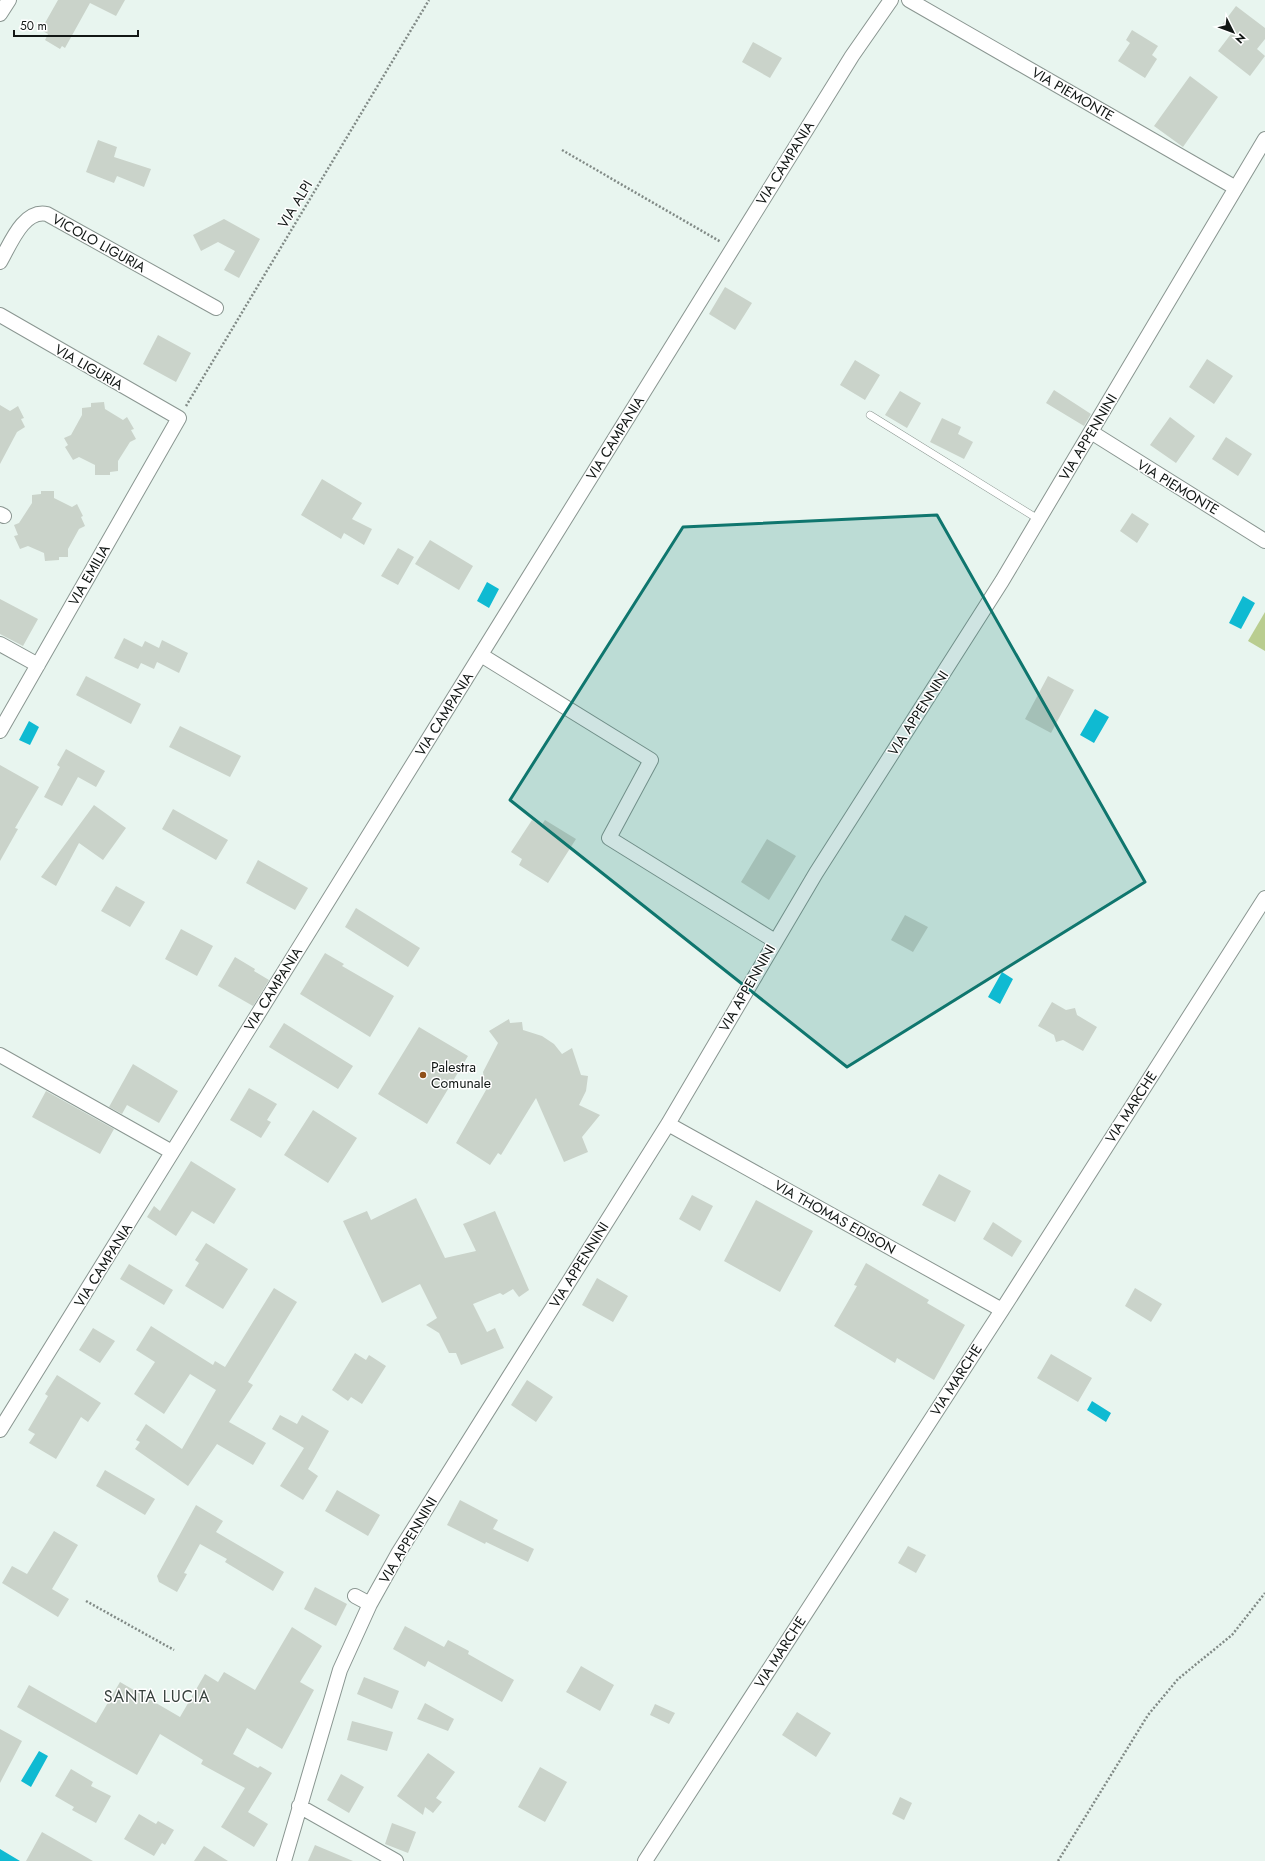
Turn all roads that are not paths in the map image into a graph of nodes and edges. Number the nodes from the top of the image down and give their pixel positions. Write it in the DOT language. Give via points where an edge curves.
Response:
graph roads {
  1 [pos="8,0"];
  2 [pos="891,0"];
  3 [pos="910,0"];
  4 [pos="0,14"];
  5 [pos="1265,139"];
  6 [pos="1236,188"];
  7 [pos="0,262"];
  8 [pos="216,308"];
  9 [pos="0,315"];
  10 [pos="870,415"];
  11 [pos="179,418"];
  12 [pos="1091,432"];
  13 [pos="1038,519"];
  14 [pos="1265,542"];
  15 [pos="0,644"];
  16 [pos="480,655"];
  17 [pos="38,665"];
  18 [pos="0,732"];
  19 [pos="1265,898"];
  20 [pos="775,941"];
  21 [pos="0,1055"];
  22 [pos="668,1124"];
  23 [pos="172,1152"];
  24 [pos="1002,1310"];
  25 [pos="0,1430"];
  26 [pos="355,1596"];
  27 [pos="370,1604"];
  28 [pos="299,1806"];
  29 [pos="284,1861"];
  30 [pos="396,1861"];
  31 [pos="645,1861"];
  1 -- 4 [label="street"];
  2 -- 16 [label="street, VIA CAMPANIA" via="852,56"];
  3 -- 6 [label="street, VIA PIEMONTE"];
  5 -- 6 [label="street, VIA APPENNINI"];
  6 -- 12 [label="street, VIA APPENNINI"];
  7 -- 8 [label="street, VICOLO LIGURIA" via="26,220 36,213 47,214"];
  9 -- 11 [label="street, VIA LIGURIA"];
  10 -- 13 [label="lane"];
  11 -- 17 [label="street, VIA EMILIA"];
  12 -- 13 [label="street, VIA APPENNINI"];
  12 -- 14 [label="street, VIA PIEMONTE"];
  13 -- 20 [label="street, VIA APPENNINI" via="972,630 828,853"];
  15 -- 17 [label="street"];
  16 -- 20 [label="street" via="651,760 609,838"];
  16 -- 23 [label="street, VIA CAMPANIA"];
  17 -- 18 [label="street, VIA EMILIA"];
  19 -- 24 [label="street, VIA MARCHE"];
  20 -- 22 [label="street, VIA APPENNINI"];
  21 -- 23 [label="street"];
  22 -- 24 [label="street, VIA THOMAS EDISON"];
  22 -- 27 [label="street, VIA APPENNINI" via="399,1552"];
  23 -- 25 [label="street, VIA CAMPANIA"];
  24 -- 31 [label="street, VIA MARCHE"];
  26 -- 27 [label="street"];
  27 -- 28 [label="street, VIA APPENNINI" via="340,1670"];
  28 -- 29 [label="street, VIA APPENNINI"];
  28 -- 30 [label="street"];
}
